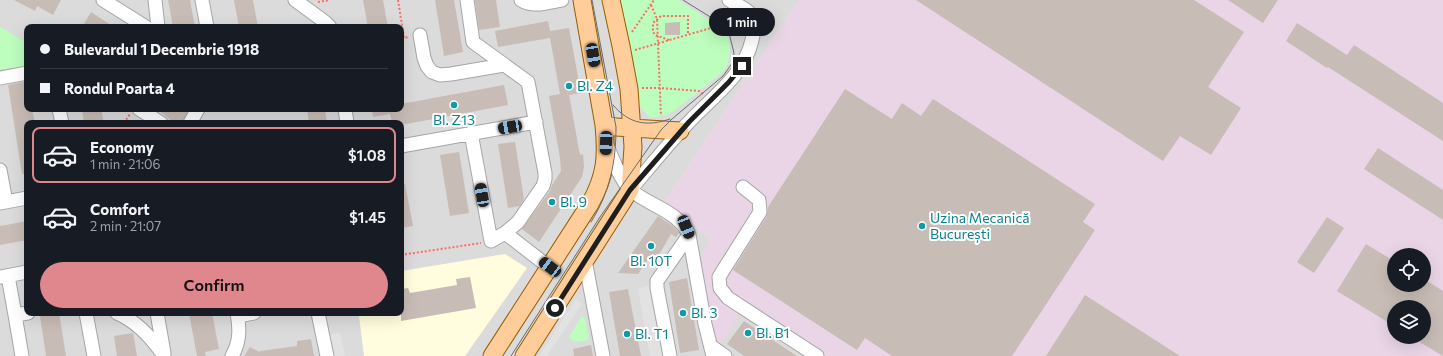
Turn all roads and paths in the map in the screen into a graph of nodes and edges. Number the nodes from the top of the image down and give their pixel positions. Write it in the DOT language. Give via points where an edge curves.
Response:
graph roads {
  1 [pos="103,0"];
  2 [pos="155,0"];
  3 [pos="202,0"];
  4 [pos="294,0"];
  5 [pos="398,0"];
  6 [pos="467,0"];
  7 [pos="522,0"];
  8 [pos="562,0"];
  9 [pos="582,0"];
  10 [pos="611,0"];
  11 [pos="654,0"];
  12 [pos="729,0"];
  13 [pos="651,5"];
  14 [pos="753,18"];
  15 [pos="657,19"];
  16 [pos="141,24"];
  17 [pos="158,24"];
  18 [pos="206,24"];
  19 [pos="327,24"];
  20 [pos="402,24"];
  21 [pos="420,35"];
  22 [pos="688,35"];
  23 [pos="658,37"];
  24 [pos="404,38"];
  25 [pos="670,40"];
  26 [pos="658,44"];
  27 [pos="622,50"];
  28 [pos="504,65"];
  29 [pos="24,74"];
  30 [pos="0,78"];
  31 [pos="660,88"];
  32 [pos="629,89"];
  33 [pos="712,100"];
  34 [pos="144,112"];
  35 [pos="662,117"];
  36 [pos="156,120"];
  37 [pos="536,122"];
  38 [pos="604,125"];
  39 [pos="633,128"];
  40 [pos="680,131"];
  41 [pos="471,133"];
  42 [pos="606,143"];
  43 [pos="404,145"];
  44 [pos="0,170"];
  45 [pos="743,187"];
  46 [pos="630,190"];
  47 [pos="24,199"];
  48 [pos="3,203"];
  49 [pos="505,233"];
  50 [pos="689,235"];
  51 [pos="491,241"];
  52 [pos="404,255"];
  53 [pos="585,260"];
  54 [pos="550,267"];
  55 [pos="24,273"];
  56 [pos="4,276"];
  57 [pos="24,314"];
  58 [pos="15,315"];
  59 [pos="87,316"];
  60 [pos="122,316"];
  61 [pos="157,316"];
  62 [pos="238,316"];
  63 [pos="319,316"];
  64 [pos="712,351"];
  65 [pos="22,356"];
  66 [pos="94,356"];
  67 [pos="232,356"];
  68 [pos="326,356"];
  69 [pos="492,356"];
  70 [pos="524,356"];
  71 [pos="603,356"];
  72 [pos="670,356"];
  73 [pos="725,356"];
  74 [pos="817,356"];
  1 -- 16 [label="street"];
  2 -- 17 [label="street"];
  3 -- 18 [label="street"];
  4 -- 19 [label="street"];
  5 -- 20 [label="path"];
  6 -- 28 [label="street" via="473,42"];
  7 -- 8 [label="street" via="528,4 535,4"];
  9 -- 38 [label="main road"];
  10 -- 27 [label="main road"];
  11 -- 13 [label="path"];
  12 -- 14 [label="street" via="746,10"];
  13 -- 15 [label="path"];
  13 -- 27 [label="path"];
  14 -- 22 [label="path"];
  14 -- 33 [label="street" via="752,40 742,66"];
  15 -- 22 [label="path" via="662,16 688,16"];
  15 -- 23 [label="path"];
  15 -- 23 [label="path" via="653,23 653,32"];
  21 -- 24 [label="path"];
  21 -- 28 [label="street" via="427,66 432,72 440,75"];
  22 -- 25 [label="path"];
  23 -- 25 [label="path"];
  23 -- 26 [label="path"];
  25 -- 26 [label="path"];
  26 -- 27 [label="path"];
  26 -- 31 [label="path"];
  27 -- 32 [label="main road"];
  28 -- 37 [label="street" via="528,82"];
  29 -- 30 [label="street"];
  31 -- 32 [label="path"];
  31 -- 33 [label="path" via="699,91"];
  31 -- 35 [label="path"];
  32 -- 39 [label="main road"];
  33 -- 40 [label="street"];
  34 -- 36 [label="street"];
  37 -- 41 [label="street"];
  37 -- 49 [label="street" via="546,179 518,222"];
  38 -- 39 [label="main road"];
  38 -- 42 [label="main road"];
  39 -- 40 [label="main road"];
  39 -- 46 [label="main road"];
  40 -- 46 [label="street"];
  41 -- 43 [label="street"];
  41 -- 51 [label="street"];
  42 -- 46 [label="street"];
  42 -- 54 [label="main road" via="603,175 597,191"];
  44 -- 48 [label="street"];
  45 -- 74 [label="street" via="759,200 760,212 719,278 720,288 728,298"];
  46 -- 50 [label="street" via="675,217 686,227"];
  46 -- 53 [label="main road"];
  47 -- 48 [label="street"];
  49 -- 51 [label="street"];
  49 -- 54 [label="street"];
  50 -- 64 [label="street" via="704,324"];
  50 -- 72 [label="street" via="657,281"];
  51 -- 52 [label="path"];
  53 -- 70 [label="main road"];
  53 -- 71 [label="street"];
  54 -- 69 [label="main road"];
  55 -- 56 [label="street"];
  56 -- 58 [label="street"];
  57 -- 58 [label="street"];
  58 -- 65 [label="street"];
  59 -- 66 [label="street"];
  60 -- 61 [label="street" via="145,331 164,356"];
  62 -- 67 [label="street" via="239,336"];
  63 -- 68 [label="street"];
  64 -- 73 [label="street"];
}
